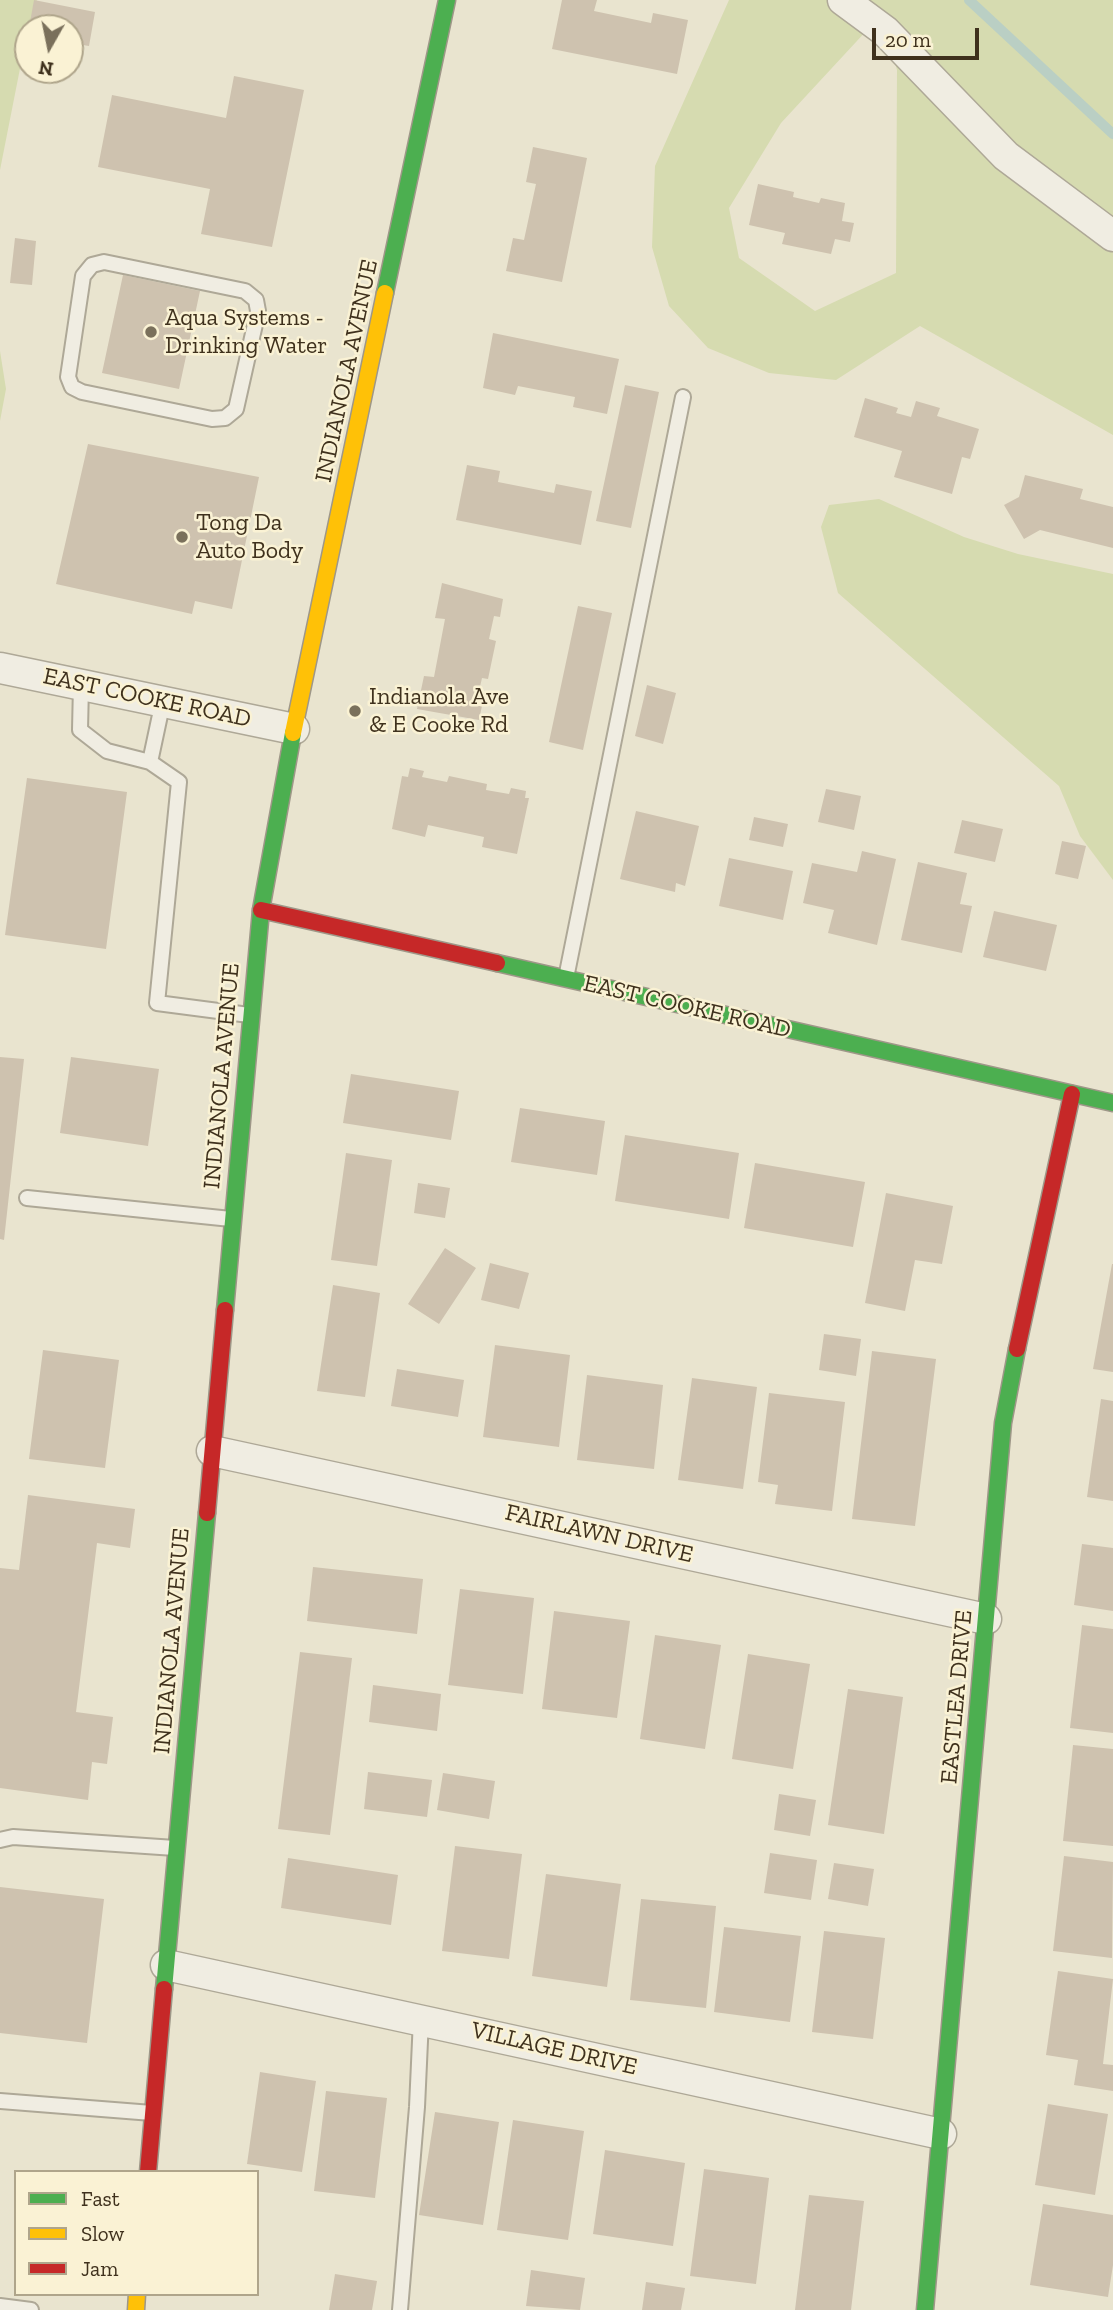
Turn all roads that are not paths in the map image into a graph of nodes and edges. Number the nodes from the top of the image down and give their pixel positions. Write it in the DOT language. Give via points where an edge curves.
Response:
graph roads {
  1 [pos="447,0"];
  2 [pos="843,0"];
  3 [pos="1113,236"];
  4 [pos="247,360"];
  5 [pos="683,397"];
  6 [pos="0,668"];
  7 [pos="81,685"];
  8 [pos="163,701"];
  9 [pos="295,729"];
  10 [pos="150,762"];
  11 [pos="261,910"];
  12 [pos="566,979"];
  13 [pos="250,1015"];
  14 [pos="1072,1094"];
  15 [pos="1113,1103"];
  16 [pos="27,1198"];
  17 [pos="232,1219"];
  18 [pos="212,1451"];
  19 [pos="986,1619"];
  20 [pos="0,1840"];
  21 [pos="176,1848"];
  22 [pos="166,1965"];
  23 [pos="421,2019"];
  24 [pos="0,2101"];
  25 [pos="153,2113"];
  26 [pos="941,2134"];
  27 [pos="148,2170"];
  28 [pos="0,2306"];
  29 [pos="31,2310"];
  30 [pos="400,2310"];
  31 [pos="925,2310"];
  1 -- 9 [label="main road, INDIANOLA AVENUE"];
  2 -- 3 [label="street" via="886,32 1006,156"];
  4 -- 4 [label="lane" via="236,409 225,418 212,419 72,387 68,377 83,276 92,265 104,262 245,291 256,300 258,310"];
  5 -- 12 [label="lane"];
  6 -- 7 [label="street, EAST COOKE ROAD"];
  7 -- 8 [label="street, EAST COOKE ROAD"];
  7 -- 10 [label="lane" via="80,730 107,751"];
  8 -- 9 [label="street, EAST COOKE ROAD"];
  8 -- 10 [label="lane"];
  9 -- 11 [label="main road, INDIANOLA AVENUE"];
  10 -- 13 [label="lane" via="179,782 157,1003"];
  11 -- 12 [label="main road, EAST COOKE ROAD"];
  11 -- 13 [label="main road, INDIANOLA AVENUE"];
  12 -- 14 [label="main road, EAST COOKE ROAD"];
  13 -- 17 [label="main road, INDIANOLA AVENUE"];
  14 -- 15 [label="main road, EAST COOKE ROAD"];
  14 -- 19 [label="main road, EASTLEA DRIVE" via="1003,1423"];
  16 -- 17 [label="lane"];
  17 -- 18 [label="main road, INDIANOLA AVENUE"];
  18 -- 19 [label="street, FAIRLAWN DRIVE"];
  18 -- 21 [label="main road, INDIANOLA AVENUE"];
  19 -- 26 [label="main road, EASTLEA DRIVE"];
  20 -- 21 [label="lane" via="13,1837"];
  21 -- 22 [label="main road, INDIANOLA AVENUE"];
  22 -- 23 [label="street, VILLAGE DRIVE"];
  22 -- 25 [label="main road, INDIANOLA AVENUE"];
  23 -- 26 [label="street, VILLAGE DRIVE"];
  23 -- 30 [label="lane"];
  24 -- 25 [label="lane"];
  25 -- 27 [label="main road, INDIANOLA AVENUE"];
  26 -- 31 [label="main road, EASTLEA DRIVE"];
  28 -- 29 [label="lane"];
}
